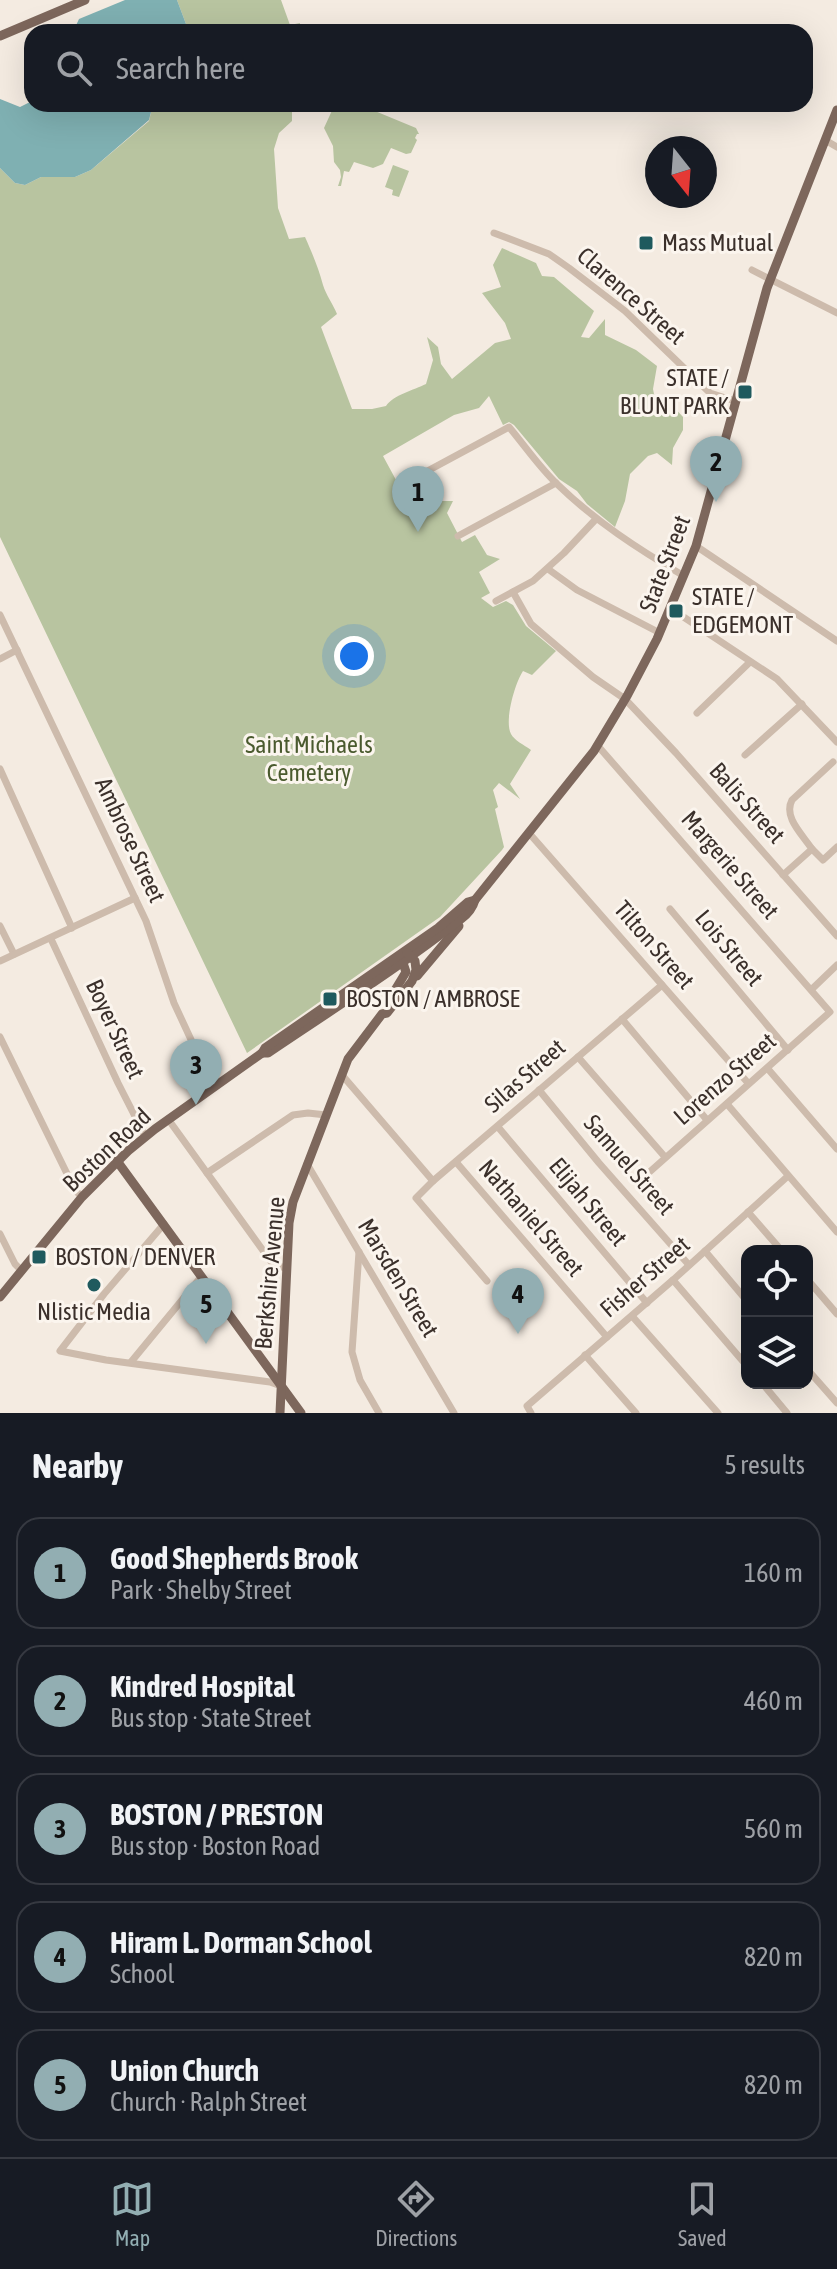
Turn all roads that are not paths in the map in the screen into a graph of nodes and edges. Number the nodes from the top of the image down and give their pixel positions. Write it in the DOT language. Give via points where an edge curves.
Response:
graph roads {
  1 [pos="85,0"];
  2 [pos="28,24"];
  3 [pos="24,26"];
  4 [pos="0,36"];
  5 [pos="837,110"];
  6 [pos="825,140"];
  7 [pos="837,147"];
  8 [pos="494,233"];
  9 [pos="752,270"];
  10 [pos="770,278"];
  11 [pos="837,313"];
  12 [pos="735,401"];
  13 [pos="407,482"];
  14 [pos="556,483"];
  15 [pos="596,519"];
  16 [pos="458,536"];
  17 [pos="696,546"];
  18 [pos="548,569"];
  19 [pos="684,576"];
  20 [pos="513,592"];
  21 [pos="496,601"];
  22 [pos="670,608"];
  23 [pos="0,615"];
  24 [pos="660,633"];
  25 [pos="837,641"];
  26 [pos="17,650"];
  27 [pos="0,659"];
  28 [pos="750,662"];
  29 [pos="625,699"];
  30 [pos="802,704"];
  31 [pos="697,713"];
  32 [pos="837,742"];
  33 [pos="598,746"];
  34 [pos="745,755"];
  35 [pos="833,762"];
  36 [pos="0,769"];
  37 [pos="529,833"];
  38 [pos="837,847"];
  39 [pos="812,849"];
  40 [pos="783,875"];
  41 [pos="135,898"];
  42 [pos="475,900"];
  43 [pos="670,909"];
  44 [pos="462,918"];
  45 [pos="0,926"];
  46 [pos="72,928"];
  47 [pos="837,936"];
  48 [pos="51,939"];
  49 [pos="14,954"];
  50 [pos="404,956"];
  51 [pos="0,961"];
  52 [pos="837,965"];
  53 [pos="412,981"];
  54 [pos="662,985"];
  55 [pos="812,989"];
  56 [pos="830,1012"];
  57 [pos="382,1014"];
  58 [pos="622,1019"];
  59 [pos="0,1037"];
  60 [pos="788,1050"];
  61 [pos="578,1057"];
  62 [pos="768,1069"];
  63 [pos="342,1075"];
  64 [pos="748,1083"];
  65 [pos="213,1087"];
  66 [pos="539,1090"];
  67 [pos="727,1104"];
  68 [pos="326,1115"];
  69 [pos="168,1119"];
  70 [pos="707,1120"];
  71 [pos="498,1127"];
  72 [pos="145,1136"];
  73 [pos="837,1149"];
  74 [pos="665,1157"];
  75 [pos="117,1161"];
  76 [pos="456,1162"];
  77 [pos="307,1164"];
  78 [pos="207,1173"];
  79 [pos="645,1176"];
  80 [pos="788,1176"];
  81 [pos="433,1181"];
  82 [pos="82,1197"];
  83 [pos="748,1212"];
  84 [pos="164,1224"];
  85 [pos="837,1232"];
  86 [pos="0,1234"];
  87 [pos="777,1245"];
  88 [pos="359,1250"];
  89 [pos="705,1251"];
  90 [pos="689,1265"];
  91 [pos="287,1269"];
  92 [pos="22,1271"];
  93 [pos="201,1277"];
  94 [pos="673,1280"];
  95 [pos="487,1281"];
  96 [pos="813,1286"];
  97 [pos="741,1294"];
  98 [pos="0,1297"];
  99 [pos="647,1303"];
  100 [pos="837,1314"];
  101 [pos="632,1316"];
  102 [pos="607,1337"];
  103 [pos="585,1355"];
  104 [pos="741,1359"];
  105 [pos="131,1362"];
  106 [pos="813,1376"];
  107 [pos="281,1386"];
  108 [pos="767,1389"];
  109 [pos="837,1403"];
  110 [pos="529,1409"];
  111 [pos="280,1413"];
  112 [pos="301,1413"];
  113 [pos="379,1413"];
  114 [pos="454,1413"];
  115 [pos="636,1413"];
  116 [pos="718,1413"];
  117 [pos="787,1413"];
  1 -- 2 [label="main road"];
  3 -- 4 [label="main road"];
  5 -- 6 [label="main road, State Street"];
  6 -- 7 [label="street"];
  6 -- 10 [label="main road, State Street"];
  8 -- 12 [label="street, Clarence Street" via="549,254 625,311 710,393"];
  9 -- 10 [label="street"];
  10 -- 11 [label="street"];
  10 -- 12 [label="main road, State Street"];
  12 -- 17 [label="main road, State Street"];
  13 -- 14 [label="street" via="509,427"];
  14 -- 15 [label="street"];
  14 -- 16 [label="street"];
  15 -- 18 [label="street"];
  15 -- 19 [label="street"];
  17 -- 19 [label="main road, State Street"];
  17 -- 25 [label="street"];
  18 -- 20 [label="street"];
  18 -- 24 [label="street"];
  19 -- 22 [label="main road, State Street"];
  20 -- 21 [label="street"];
  20 -- 29 [label="street, Balis Street" via="531,624"];
  22 -- 24 [label="main road, State Street"];
  22 -- 28 [label="street"];
  23 -- 26 [label="street, Ambrose Street"];
  24 -- 29 [label="main road, State Street"];
  26 -- 27 [label="street"];
  26 -- 41 [label="street, Ambrose Street"];
  28 -- 30 [label="street"];
  28 -- 31 [label="street"];
  29 -- 33 [label="main road, State Street"];
  29 -- 40 [label="street, Balis Street"];
  30 -- 32 [label="street"];
  30 -- 34 [label="street"];
  33 -- 37 [label="main road, State Street"];
  33 -- 55 [label="street, Margerie Street"];
  35 -- 39 [label="street" via="789,806 788,814"];
  36 -- 46 [label="street"];
  37 -- 42 [label="main road, State Street"];
  37 -- 54 [label="street, Tilton Street"];
  38 -- 39 [label="street" via="823,860"];
  39 -- 40 [label="street"];
  40 -- 47 [label="street, Balis Street"];
  41 -- 46 [label="street"];
  41 -- 65 [label="street, Ambrose Street"];
  42 -- 44 [label="main road, State Street"];
  42 -- 50 [label="main road, State Street"];
  43 -- 60 [label="street, Lois Street"];
  44 -- 50 [label="main road, State Street"];
  44 -- 53 [label="main road, Berkshire Avenue"];
  45 -- 49 [label="street"];
  46 -- 48 [label="street"];
  48 -- 49 [label="street"];
  48 -- 72 [label="street, Boyer Street"];
  49 -- 51 [label="street"];
  50 -- 53 [label="main road" via="417,965"];
  50 -- 57 [label="main road, Berkshire Avenue" via="406,972"];
  50 -- 65 [label="main road, Boston Road"];
  52 -- 55 [label="street"];
  53 -- 57 [label="main road, Berkshire Avenue"];
  54 -- 58 [label="street, Silas Street"];
  54 -- 64 [label="street, Tilton Street"];
  55 -- 56 [label="street, Margerie Street"];
  56 -- 60 [label="street, Lorenzo Street"];
  57 -- 63 [label="main road, Berkshire Avenue"];
  58 -- 61 [label="street, Silas Street"];
  58 -- 70 [label="street"];
  59 -- 82 [label="street"];
  60 -- 62 [label="street, Lorenzo Street"];
  61 -- 66 [label="street, Silas Street"];
  61 -- 74 [label="street"];
  62 -- 64 [label="street, Lorenzo Street"];
  62 -- 73 [label="street"];
  63 -- 68 [label="main road, Berkshire Avenue"];
  63 -- 81 [label="street"];
  64 -- 67 [label="street, Lorenzo Street"];
  65 -- 69 [label="main road, Boston Road"];
  66 -- 71 [label="street, Silas Street"];
  66 -- 90 [label="street, Samuel Street"];
  67 -- 70 [label="street, Lorenzo Street"];
  67 -- 80 [label="street"];
  68 -- 77 [label="main road, Berkshire Avenue"];
  68 -- 78 [label="street" via="293,1115"];
  69 -- 72 [label="main road, Boston Road"];
  69 -- 78 [label="street"];
  70 -- 74 [label="street, Lorenzo Street"];
  71 -- 76 [label="street, Silas Street"];
  71 -- 99 [label="street, Elijah Street"];
  72 -- 75 [label="main road, Boston Road"];
  74 -- 79 [label="street, Lorenzo Street"];
  75 -- 82 [label="main road, Boston Road"];
  75 -- 84 [label="main road"];
  76 -- 81 [label="street, Silas Street"];
  76 -- 102 [label="street, Nathaniel Street"];
  77 -- 88 [label="street, Marsden Street"];
  77 -- 91 [label="main road, Berkshire Avenue" via="289,1223"];
  78 -- 91 [label="street" via="272,1263"];
  80 -- 83 [label="street, Fisher Street"];
  80 -- 85 [label="street"];
  81 -- 95 [label="street, Silas Street" via="416,1198"];
  82 -- 92 [label="main road, Boston Road"];
  83 -- 87 [label="street"];
  83 -- 89 [label="street, Fisher Street"];
  84 -- 93 [label="main road"];
  84 -- 105 [label="street" via="60,1351"];
  86 -- 92 [label="street"];
  88 -- 113 [label="street" via="352,1352 360,1380"];
  88 -- 114 [label="street, Marsden Street"];
  89 -- 90 [label="street, Fisher Street"];
  89 -- 97 [label="street"];
  90 -- 94 [label="street, Fisher Street"];
  91 -- 107 [label="main road, Berkshire Avenue"];
  92 -- 98 [label="main road, Boston Road"];
  93 -- 105 [label="street"];
  93 -- 107 [label="main road"];
  94 -- 99 [label="street, Fisher Street"];
  94 -- 104 [label="street"];
  96 -- 100 [label="street"];
  99 -- 101 [label="street, Fisher Street"];
  101 -- 102 [label="street, Fisher Street"];
  101 -- 116 [label="street"];
  102 -- 103 [label="street, Fisher Street"];
  103 -- 110 [label="street, Fisher Street"];
  103 -- 115 [label="street"];
  105 -- 107 [label="street"];
  106 -- 109 [label="street"];
  107 -- 111 [label="main road, Berkshire Avenue"];
  107 -- 112 [label="main road"];
  108 -- 117 [label="street"];
}
